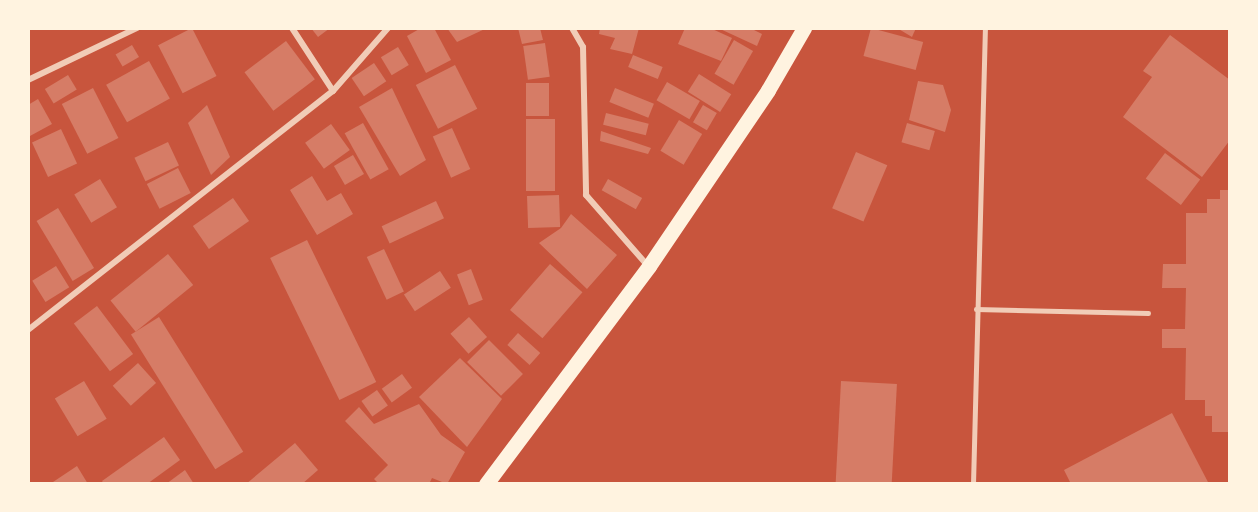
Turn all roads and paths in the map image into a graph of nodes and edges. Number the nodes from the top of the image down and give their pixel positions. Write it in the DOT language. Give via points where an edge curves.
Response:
graph roads {
  1 [pos="137,28"];
  2 [pos="292,28"];
  3 [pos="388,28"];
  4 [pos="572,28"];
  5 [pos="804,28"];
  6 [pos="985,28"];
  7 [pos="28,80"];
  8 [pos="333,91"];
  9 [pos="648,266"];
  10 [pos="976,309"];
  11 [pos="1148,313"];
  12 [pos="28,330"];
  13 [pos="486,483"];
  14 [pos="973,483"];
  1 -- 7 [label="street"];
  2 -- 8 [label="street"];
  3 -- 8 [label="street"];
  4 -- 9 [label="street" via="583,47 586,195"];
  5 -- 9 [label="main road" via="768,90"];
  6 -- 10 [label="lane"];
  8 -- 12 [label="street"];
  9 -- 13 [label="main road"];
  10 -- 11 [label="lane"];
  10 -- 14 [label="lane"];
}
